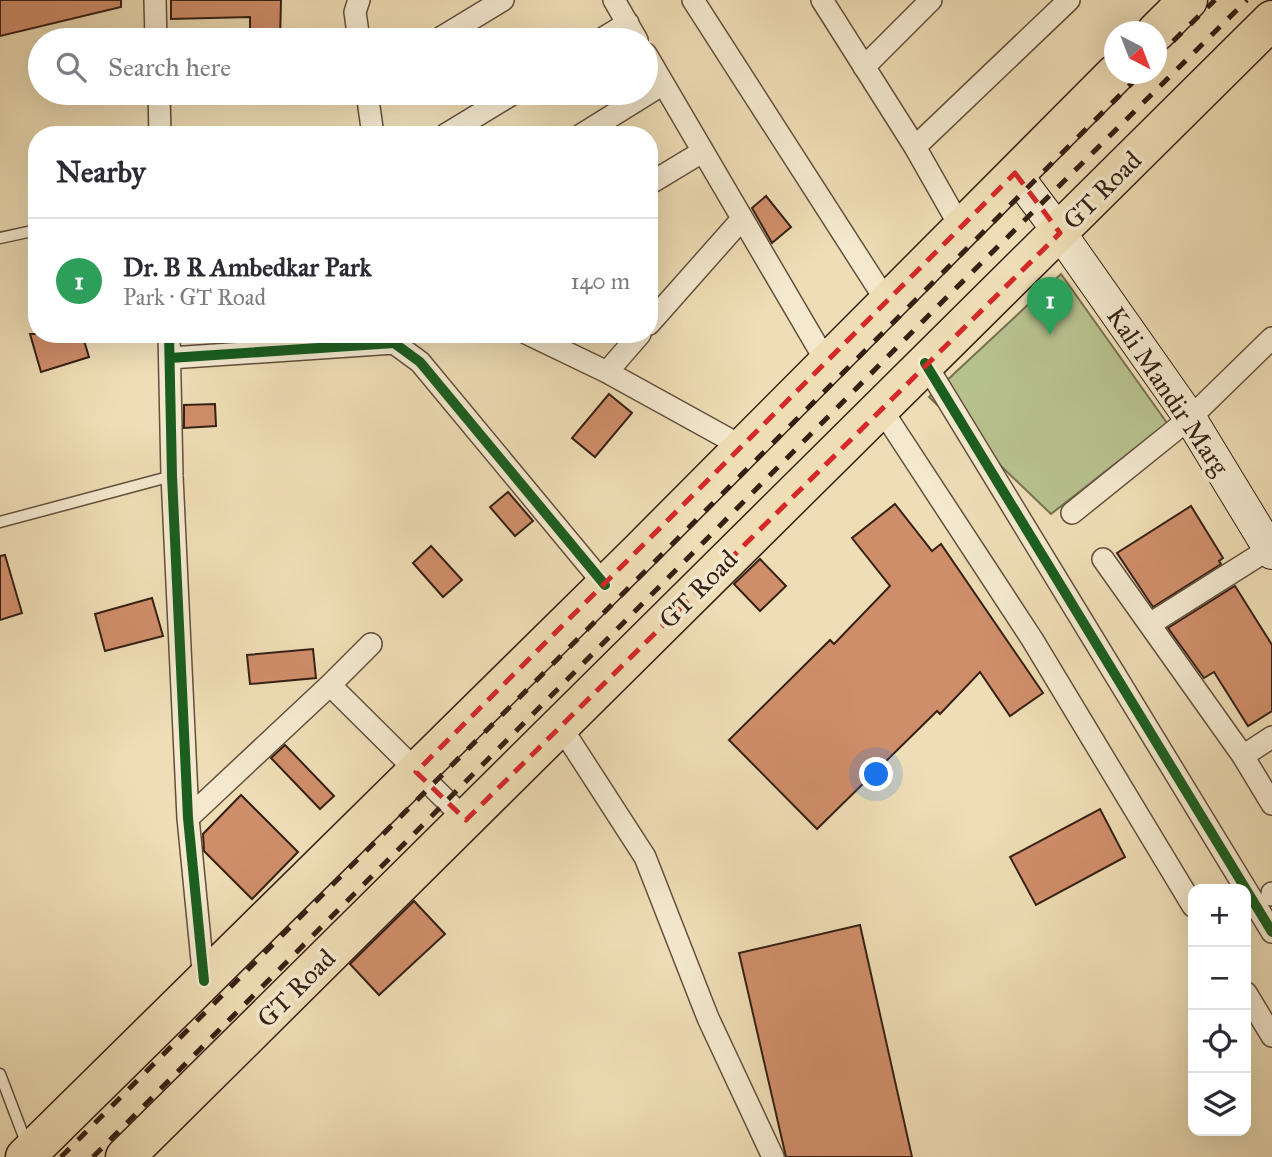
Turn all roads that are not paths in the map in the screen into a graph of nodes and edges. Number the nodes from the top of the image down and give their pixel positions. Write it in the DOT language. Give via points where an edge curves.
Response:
graph roads {
  1 [pos="155,0"];
  2 [pos="503,0"];
  3 [pos="614,0"];
  4 [pos="692,0"];
  5 [pos="822,0"];
  6 [pos="932,0"];
  7 [pos="1069,0"];
  8 [pos="1188,0"];
  9 [pos="357,1"];
  10 [pos="1272,20"];
  11 [pos="1167,21"];
  12 [pos="156,28"];
  13 [pos="357,28"];
  14 [pos="457,28"];
  15 [pos="630,28"];
  16 [pos="864,67"];
  17 [pos="658,75"];
  18 [pos="663,84"];
  19 [pos="1105,84"];
  20 [pos="658,87"];
  21 [pos="159,105"];
  22 [pos="369,105"];
  23 [pos="494,105"];
  24 [pos="629,105"];
  25 [pos="160,126"];
  26 [pos="372,126"];
  27 [pos="460,126"];
  28 [pos="595,126"];
  29 [pos="915,148"];
  30 [pos="702,152"];
  31 [pos="1016,173"];
  32 [pos="658,179"];
  33 [pos="742,219"];
  34 [pos="961,228"];
  35 [pos="28,232"];
  36 [pos="1060,233"];
  37 [pos="0,238"];
  38 [pos="887,302"];
  39 [pos="658,314"];
  40 [pos="1272,338"];
  41 [pos="169,343"];
  42 [pos="340,343"];
  43 [pos="394,343"];
  44 [pos="547,343"];
  45 [pos="632,343"];
  46 [pos="170,358"];
  47 [pos="827,363"];
  48 [pos="925,363"];
  49 [pos="607,372"];
  50 [pos="880,407"];
  51 [pos="1190,418"];
  52 [pos="743,447"];
  53 [pos="172,475"];
  54 [pos="1072,513"];
  55 [pos="0,522"];
  56 [pos="1271,551"];
  57 [pos="1103,559"];
  58 [pos="605,585"];
  59 [pos="1150,624"];
  60 [pos="371,644"];
  61 [pos="330,685"];
  62 [pos="561,727"];
  63 [pos="1272,737"];
  64 [pos="1243,756"];
  65 [pos="416,772"];
  66 [pos="1272,804"];
  67 [pos="188,818"];
  68 [pos="466,820"];
  69 [pos="1188,898"];
  70 [pos="1272,932"];
  71 [pos="204,981"];
  72 [pos="1251,1000"];
  73 [pos="1272,1036"];
  74 [pos="0,1074"];
  75 [pos="29,1156"];
  76 [pos="125,1157"];
  77 [pos="773,1157"];
  1 -- 12 [label="street"];
  2 -- 14 [label="street"];
  3 -- 15 [label="street"];
  4 -- 38 [label="street"];
  5 -- 16 [label="street"];
  6 -- 16 [label="street"];
  7 -- 29 [label="street"];
  8 -- 11 [label="highway"];
  9 -- 13 [label="street"];
  10 -- 36 [label="highway, GT Road"];
  16 -- 29 [label="street"];
  17 -- 18 [label="street"];
  18 -- 20 [label="street"];
  18 -- 30 [label="street"];
  19 -- 31 [label="highway"];
  21 -- 25 [label="street"];
  22 -- 26 [label="street"];
  23 -- 27 [label="street"];
  24 -- 28 [label="street"];
  29 -- 34 [label="street"];
  30 -- 32 [label="street"];
  30 -- 33 [label="street"];
  31 -- 34 [label="highway"];
  31 -- 36 [label="street, Kali Mandir Marg"];
  33 -- 39 [label="street"];
  33 -- 47 [label="street"];
  34 -- 38 [label="highway"];
  35 -- 37 [label="lane"];
  36 -- 48 [label="highway, GT Road"];
  36 -- 51 [label="street, Kali Mandir Marg"];
  38 -- 47 [label="highway"];
  40 -- 51 [label="street"];
  41 -- 46 [label="street"];
  42 -- 46 [label="street"];
  43 -- 58 [label="street" via="419,362"];
  44 -- 49 [label="street"];
  45 -- 49 [label="street"];
  46 -- 53 [label="street"];
  47 -- 52 [label="highway"];
  48 -- 50 [label="highway, GT Road"];
  48 -- 70 [label="street"];
  49 -- 52 [label="street"];
  50 -- 62 [label="highway, GT Road"];
  50 -- 69 [label="street" via="1032,639"];
  51 -- 54 [label="street"];
  51 -- 56 [label="street, Kali Mandir Marg"];
  52 -- 58 [label="highway"];
  53 -- 55 [label="lane"];
  53 -- 67 [label="street"];
  56 -- 59 [label="street"];
  57 -- 59 [label="street"];
  58 -- 65 [label="highway"];
  59 -- 64 [label="street"];
  60 -- 61 [label="street"];
  61 -- 65 [label="street"];
  61 -- 67 [label="street"];
  62 -- 68 [label="highway, GT Road"];
  62 -- 77 [label="street" via="645,857 708,1018"];
  63 -- 64 [label="street"];
  64 -- 66 [label="street"];
  65 -- 68 [label="street"];
  65 -- 71 [label="highway"];
  67 -- 71 [label="street"];
  68 -- 76 [label="highway, GT Road"];
  71 -- 75 [label="highway"];
  72 -- 73 [label="street"];
  74 -- 75 [label="lane"];
}
